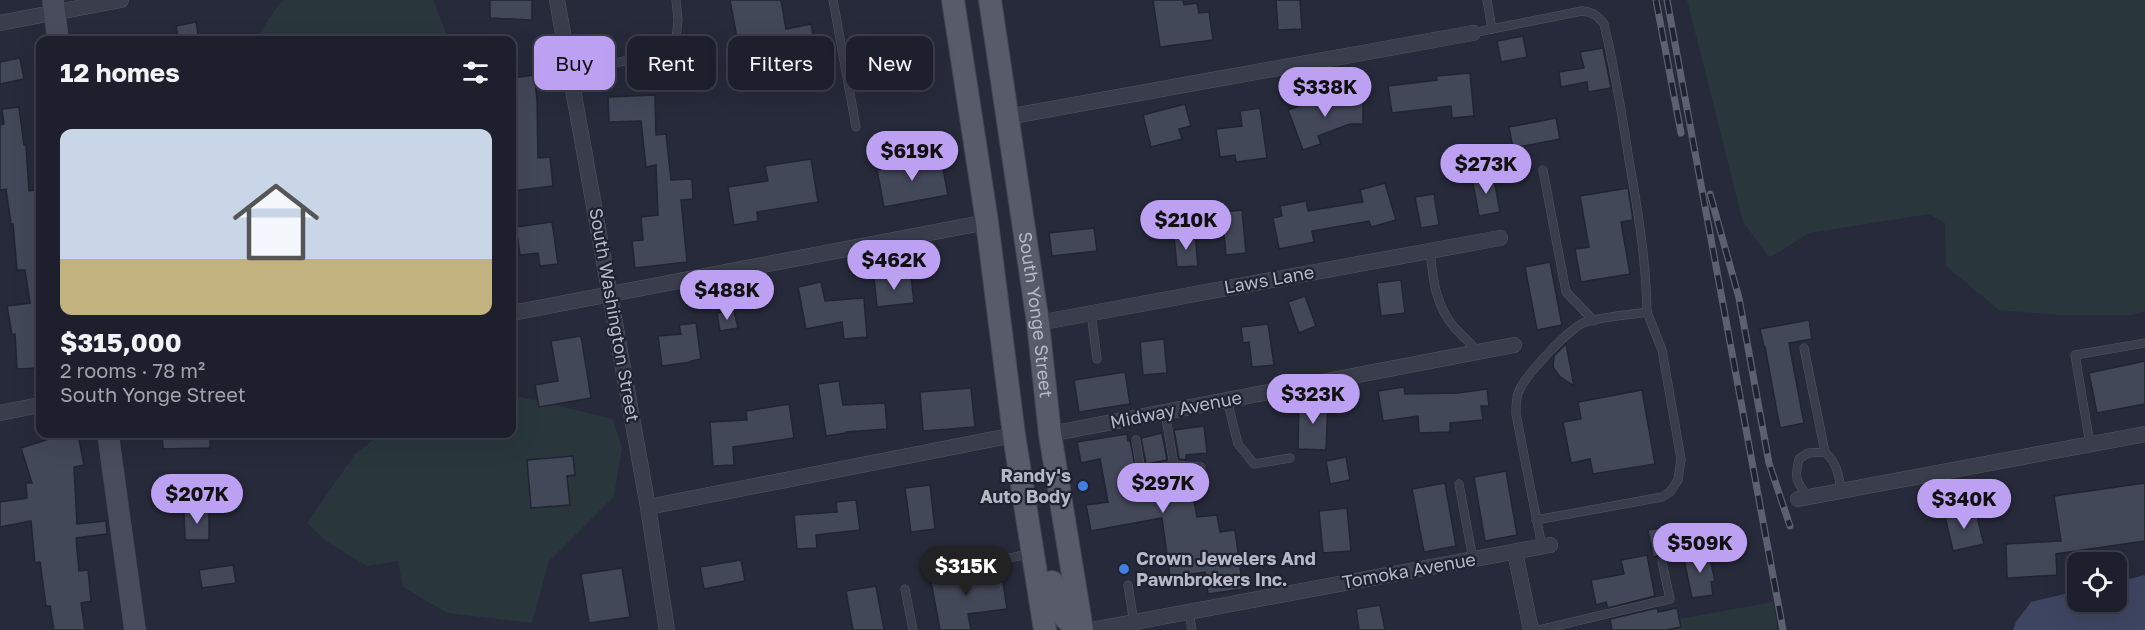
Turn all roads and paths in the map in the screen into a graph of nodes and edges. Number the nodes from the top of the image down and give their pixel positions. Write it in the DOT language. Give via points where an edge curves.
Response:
graph roads {
  1 [pos="122,0"];
  2 [pos="557,0"];
  3 [pos="676,0"];
  4 [pos="833,0"];
  5 [pos="953,0"];
  6 [pos="990,0"];
  7 [pos="1487,0"];
  8 [pos="54,7"];
  9 [pos="0,23"];
  10 [pos="1492,29"];
  11 [pos="1473,33"];
  12 [pos="58,36"];
  13 [pos="564,36"];
  14 [pos="615,63"];
  15 [pos="573,90"];
  16 [pos="1007,117"];
  17 [pos="856,127"];
  18 [pos="1543,170"];
  19 [pos="987,222"];
  20 [pos="1500,238"];
  21 [pos="1430,250"];
  22 [pos="610,293"];
  23 [pos="516,312"];
  24 [pos="1647,312"];
  25 [pos="1091,313"];
  26 [pos="1594,321"];
  27 [pos="1038,323"];
  28 [pos="2145,343"];
  29 [pos="1514,345"];
  30 [pos="1804,348"];
  31 [pos="1478,352"];
  32 [pos="1097,359"];
  33 [pos="1227,400"];
  34 [pos="36,406"];
  35 [pos="1165,412"];
  36 [pos="0,413"];
  37 [pos="1050,434"];
  38 [pos="2145,434"];
  39 [pos="1014,435"];
  40 [pos="109,438"];
  41 [pos="1136,440"];
  42 [pos="2090,444"];
  43 [pos="1825,452"];
  44 [pos="1290,458"];
  45 [pos="1174,465"];
  46 [pos="1201,467"];
  47 [pos="1459,484"];
  48 [pos="1023,488"];
  49 [pos="1841,491"];
  50 [pos="1803,498"];
  51 [pos="648,507"];
  52 [pos="1536,520"];
  53 [pos="1546,546"];
  54 [pos="1515,552"];
  55 [pos="1033,553"];
  56 [pos="1473,559"];
  57 [pos="1662,562"];
  58 [pos="975,565"];
  59 [pos="1128,585"];
  60 [pos="905,589"];
  61 [pos="1189,612"];
  62 [pos="1135,626"];
  63 [pos="135,630"];
  64 [pos="667,630"];
  65 [pos="913,630"];
  66 [pos="1045,630"];
  67 [pos="1081,630"];
  68 [pos="1090,630"];
  69 [pos="1192,630"];
  70 [pos="1531,630"];
  71 [pos="1539,630"];
  1 -- 8 [label="street"];
  2 -- 13 [label="street, South Washington Street"];
  3 -- 14 [label="lane" via="676,39 659,54"];
  4 -- 17 [label="lane"];
  5 -- 19 [label="main road, South Yonge Street"];
  6 -- 16 [label="main road, South Yonge Street"];
  7 -- 10 [label="lane"];
  8 -- 9 [label="street"];
  8 -- 12 [label="street"];
  10 -- 11 [label="lane"];
  10 -- 24 [label="lane" via="1582,11 1591,11 1604,24 1642,236"];
  11 -- 16 [label="street"];
  15 -- 22 [label="street, South Washington Street"];
  16 -- 27 [label="main road, South Yonge Street"];
  18 -- 26 [label="lane" via="1566,292"];
  19 -- 22 [label="street"];
  19 -- 39 [label="main road, South Yonge Street"];
  20 -- 21 [label="street, Laws Lane"];
  21 -- 25 [label="street, Laws Lane"];
  21 -- 31 [label="lane" via="1435,291 1442,309"];
  22 -- 23 [label="street"];
  22 -- 51 [label="street, South Washington Street"];
  24 -- 26 [label="lane"];
  24 -- 52 [label="lane" via="1662,350 1681,459 1678,480 1662,497"];
  25 -- 27 [label="street, Laws Lane"];
  25 -- 32 [label="lane"];
  26 -- 52 [label="lane" via="1573,329 1532,371 1516,401"];
  27 -- 37 [label="main road, South Yonge Street"];
  28 -- 42 [label="lane" via="2075,355"];
  29 -- 31 [label="street, Midway Avenue"];
  30 -- 43 [label="lane"];
  31 -- 33 [label="street, Midway Avenue"];
  33 -- 35 [label="street, Midway Avenue"];
  33 -- 44 [label="lane" via="1238,444 1254,464"];
  34 -- 36 [label="street"];
  35 -- 37 [label="street, Midway Avenue"];
  35 -- 45 [label="lane"];
  37 -- 67 [label="main road, South Yonge Street"];
  38 -- 42 [label="street"];
  39 -- 48 [label="main road, South Yonge Street"];
  39 -- 51 [label="street"];
  40 -- 63 [label="street"];
  41 -- 45 [label="lane" via="1142,471"];
  42 -- 49 [label="street"];
  43 -- 49 [label="lane" via="1838,469"];
  43 -- 50 [label="lane" via="1808,453 1799,459 1795,474"];
  45 -- 46 [label="lane"];
  47 -- 56 [label="lane"];
  48 -- 55 [label="main road, South Yonge Street"];
  48 -- 67 [label="main road" via="1036,502 1057,609 1066,621"];
  49 -- 50 [label="street"];
  51 -- 64 [label="street, South Washington Street"];
  52 -- 53 [label="lane"];
  53 -- 54 [label="street, Tomoka Avenue"];
  54 -- 56 [label="street, Tomoka Avenue"];
  54 -- 70 [label="street"];
  55 -- 58 [label="lane"];
  55 -- 66 [label="main road, South Yonge Street"];
  56 -- 61 [label="street, Tomoka Avenue"];
  57 -- 71 [label="lane" via="1670,599"];
  59 -- 62 [label="lane"];
  60 -- 65 [label="lane"];
  61 -- 62 [label="street, Tomoka Avenue"];
  61 -- 69 [label="lane"];
  62 -- 68 [label="street, Tomoka Avenue"];
}
